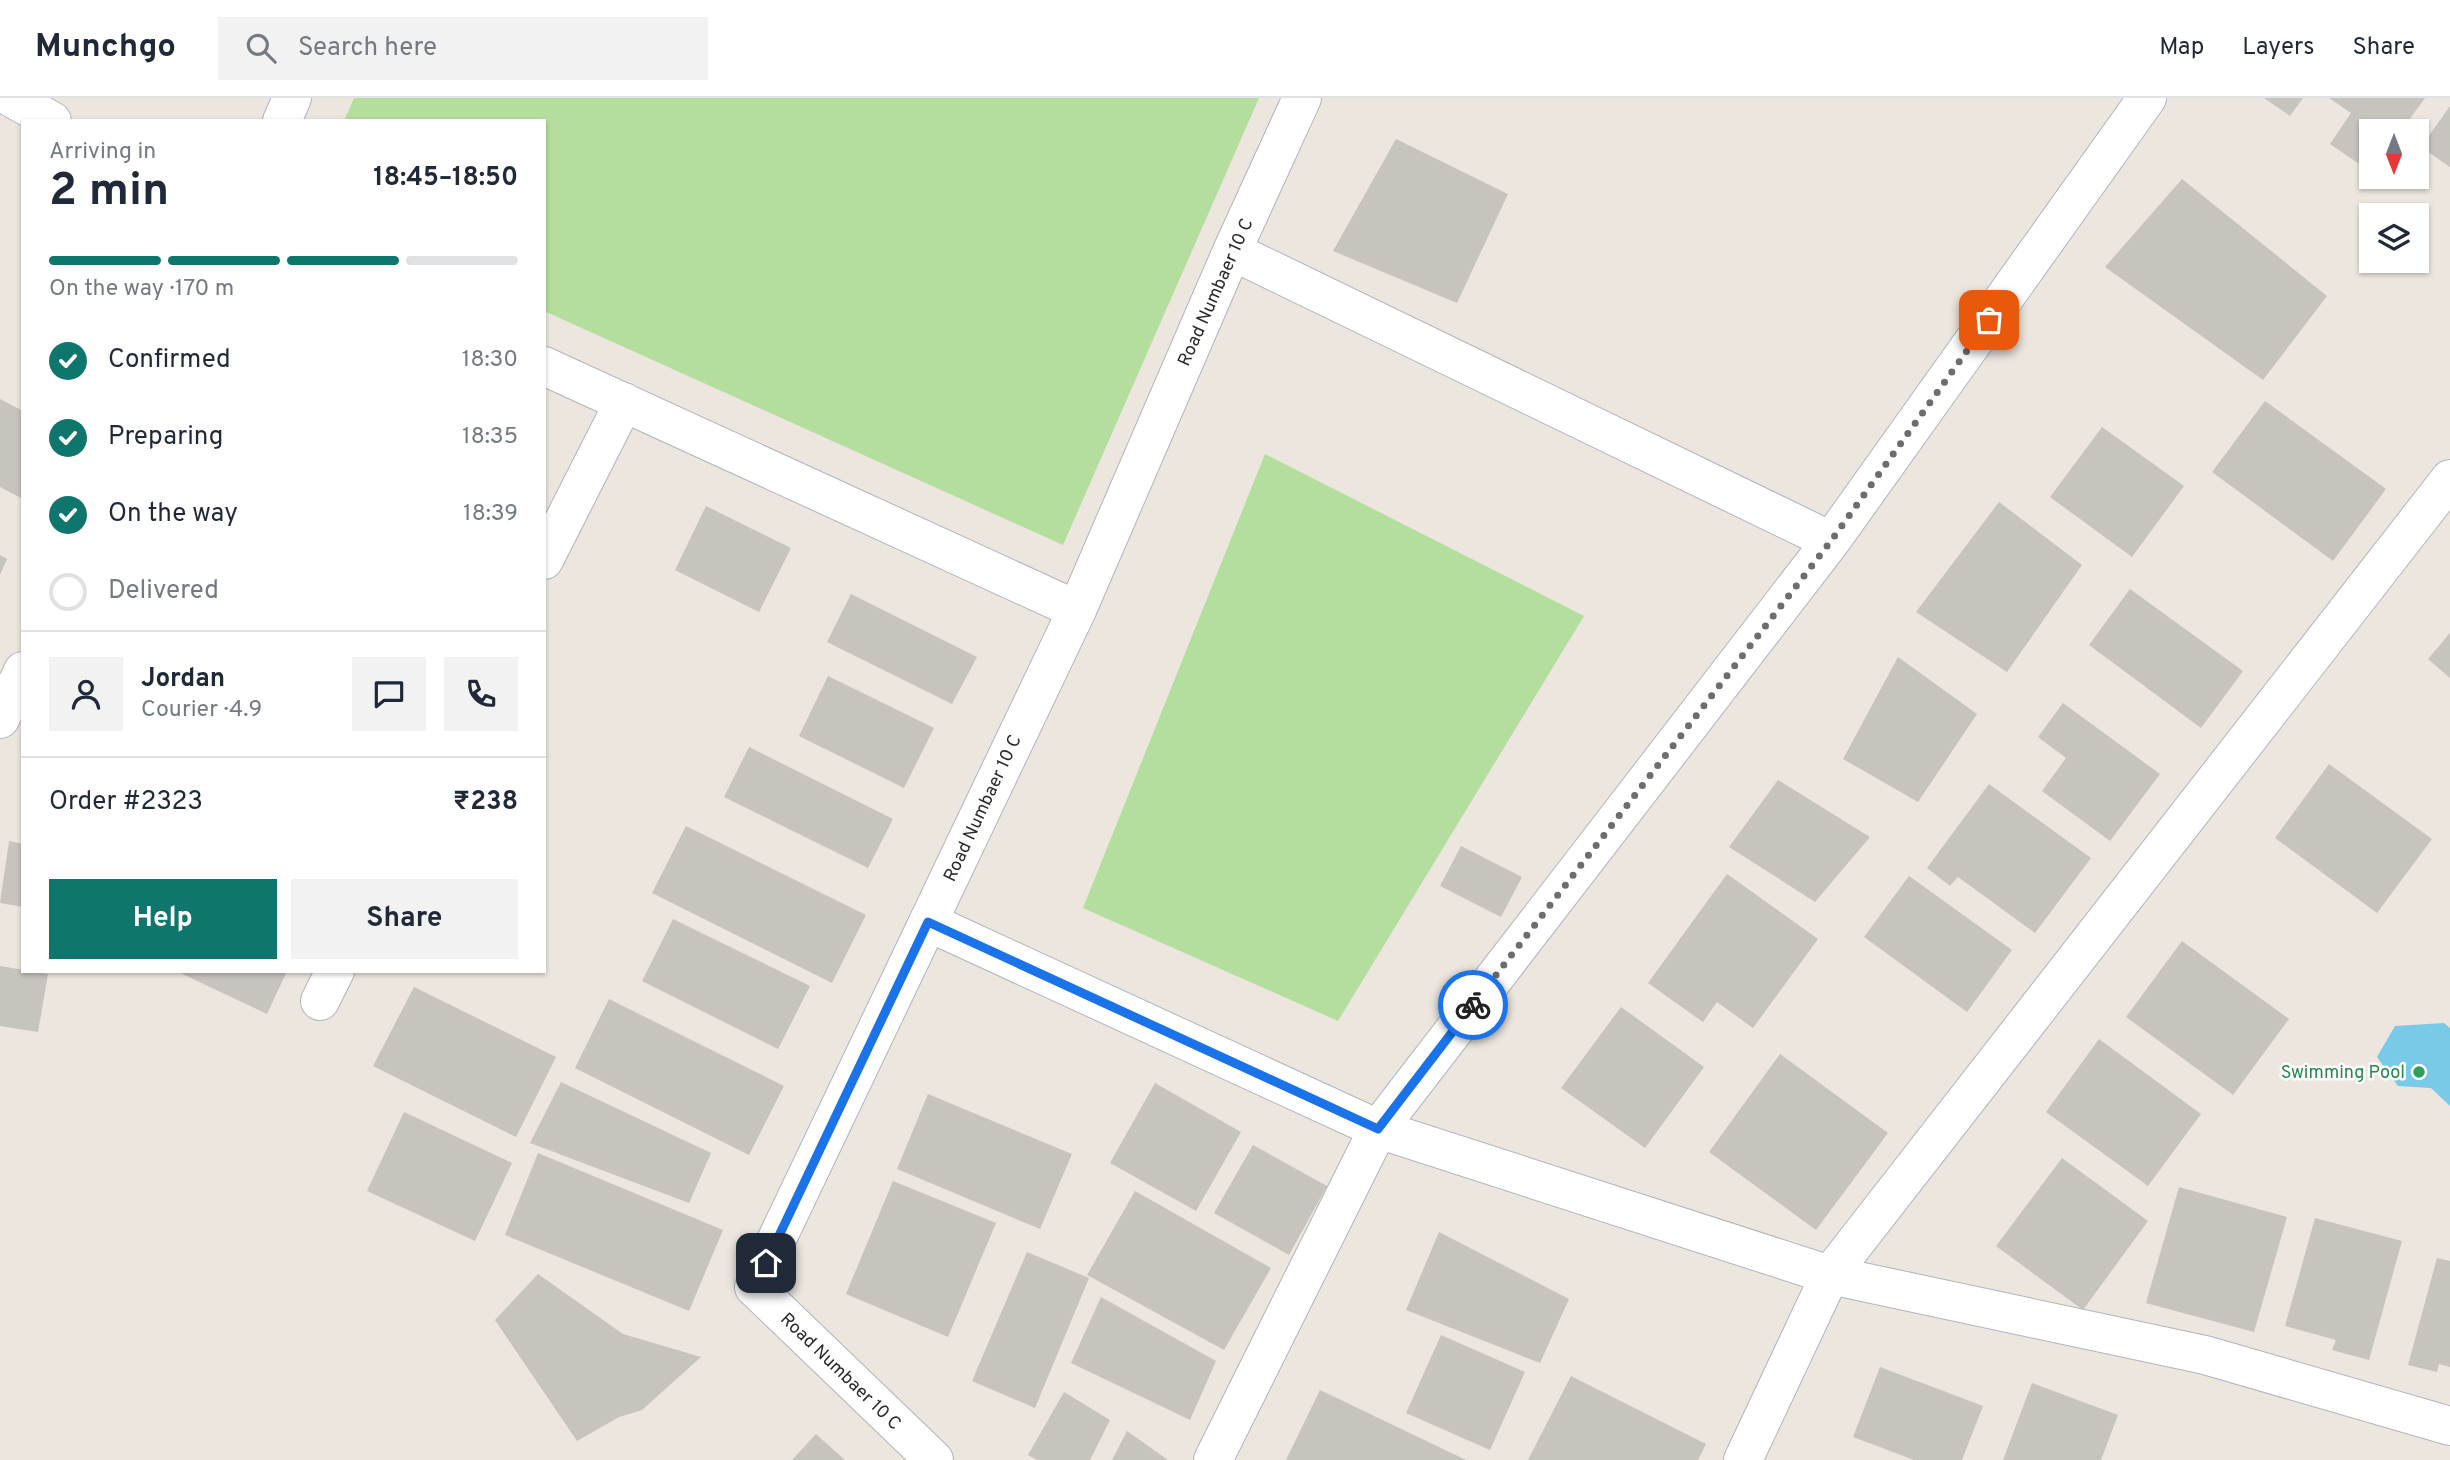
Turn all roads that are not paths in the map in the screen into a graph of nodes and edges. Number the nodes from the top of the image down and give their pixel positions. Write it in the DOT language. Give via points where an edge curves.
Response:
graph roads {
  1 [pos="12,98"];
  2 [pos="292,98"];
  3 [pos="1302,98"];
  4 [pos="2147,98"];
  5 [pos="49,119"];
  6 [pos="283,119"];
  7 [pos="1232,251"];
  8 [pos="546,367"];
  9 [pos="624,402"];
  10 [pos="2450,479"];
  11 [pos="1831,541"];
  12 [pos="546,556"];
  13 [pos="1077,610"];
  14 [pos="21,675"];
  15 [pos="0,719"];
  16 [pos="928,922"];
  17 [pos="1378,1129"];
  18 [pos="1830,1275"];
  19 [pos="2450,1426"];
  20 [pos="934,1460"];
  21 [pos="1213,1460"];
  22 [pos="1743,1460"];
  1 -- 5 [label="street"];
  2 -- 6 [label="street"];
  3 -- 7 [label="street, Road Numbaer 10 C"];
  4 -- 11 [label="street"];
  7 -- 11 [label="street"];
  7 -- 13 [label="street, Road Numbaer 10 C"];
  8 -- 9 [label="street"];
  9 -- 12 [label="street"];
  9 -- 13 [label="street"];
  10 -- 18 [label="street"];
  11 -- 17 [label="street"];
  13 -- 16 [label="street, Road Numbaer 10 C"];
  14 -- 15 [label="street"];
  16 -- 17 [label="street"];
  16 -- 20 [label="street, Road Numbaer 10 C" via="754,1287"];
  17 -- 18 [label="street"];
  17 -- 21 [label="street"];
  18 -- 19 [label="street" via="2205,1354"];
  18 -- 22 [label="street"];
}
